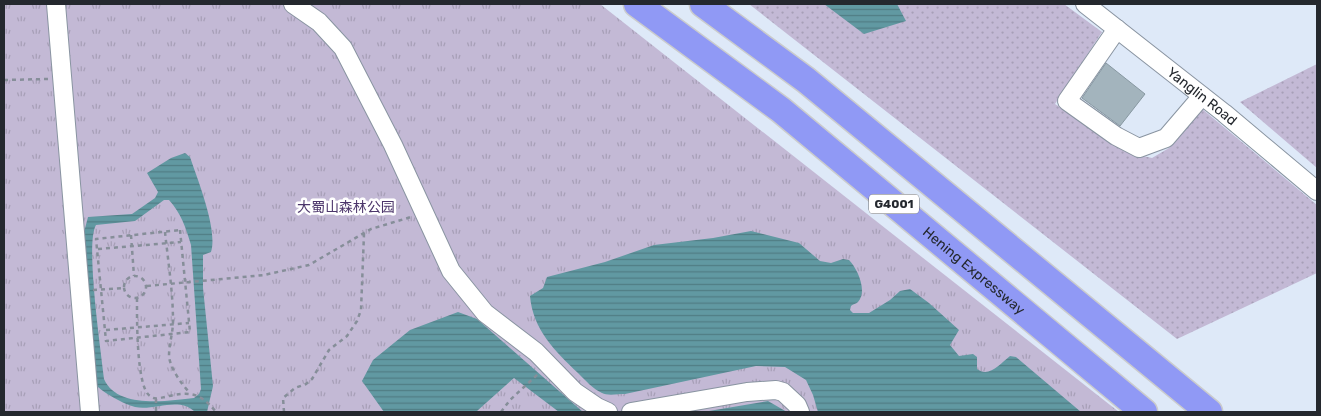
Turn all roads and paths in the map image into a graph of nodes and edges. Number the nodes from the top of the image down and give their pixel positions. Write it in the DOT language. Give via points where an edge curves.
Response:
graph roads {
  1 [pos="56,4"];
  2 [pos="293,4"];
  3 [pos="637,4"];
  4 [pos="704,4"];
  5 [pos="1085,4"];
  6 [pos="1117,29"];
  7 [pos="62,78"];
  8 [pos="4,80"];
  9 [pos="1202,96"];
  10 [pos="1317,191"];
  11 [pos="424,214"];
  12 [pos="165,232"];
  13 [pos="364,234"];
  14 [pos="131,235"];
  15 [pos="181,242"];
  16 [pos="166,243"];
  17 [pos="132,246"];
  18 [pos="97,249"];
  19 [pos="134,276"];
  20 [pos="170,284"];
  21 [pos="147,286"];
  22 [pos="124,288"];
  23 [pos="96,290"];
  24 [pos="137,298"];
  25 [pos="189,323"];
  26 [pos="173,325"];
  27 [pos="138,328"];
  28 [pos="105,330"];
  29 [pos="529,382"];
  30 [pos="193,394"];
  31 [pos="156,399"];
  32 [pos="156,411"];
  33 [pos="90,412"];
  34 [pos="216,412"];
  35 [pos="284,412"];
  36 [pos="501,412"];
  37 [pos="608,412"];
  38 [pos="631,412"];
  39 [pos="800,412"];
  40 [pos="1144,412"];
  41 [pos="1209,412"];
  1 -- 7 [label="street"];
  2 -- 11 [label="street" via="319,22 342,48"];
  3 -- 40 [label="highway, Hening Expressway / G4001" via="781,110"];
  4 -- 41 [label="highway, G4001" via="806,80"];
  5 -- 6 [label="street, Yanglin Road"];
  6 -- 9 [label="street, Yanglin Road"];
  6 -- 9 [label="street" via="1067,101 1116,136 1139,148 1166,138"];
  7 -- 8 [label="path"];
  7 -- 33 [label="street"];
  9 -- 10 [label="street, Yanglin Road"];
  11 -- 13 [label="path" via="394,221"];
  11 -- 37 [label="street" via="451,271 485,313 536,352 576,392"];
  12 -- 14 [label="path"];
  12 -- 15 [label="path" via="180,230"];
  12 -- 16 [label="path"];
  13 -- 20 [label="path" via="309,265 264,275"];
  13 -- 35 [label="path" via="361,310 357,321 347,336 329,350 312,379 283,398"];
  14 -- 17 [label="path"];
  14 -- 18 [label="path" via="96,238"];
  15 -- 16 [label="path"];
  15 -- 25 [label="path"];
  16 -- 17 [label="path"];
  16 -- 20 [label="path"];
  17 -- 18 [label="path"];
  17 -- 19 [label="path"];
  18 -- 28 [label="path"];
  19 -- 21 [label="path" via="141,277"];
  19 -- 22 [label="path" via="127,279"];
  20 -- 21 [label="path"];
  20 -- 26 [label="path"];
  21 -- 24 [label="path"];
  22 -- 23 [label="path"];
  22 -- 24 [label="path" via="128,295"];
  24 -- 27 [label="path"];
  25 -- 26 [label="path"];
  25 -- 28 [label="path" via="190,332 106,341"];
  26 -- 27 [label="path"];
  26 -- 30 [label="path" via="171,364 186,389"];
  27 -- 28 [label="path"];
  27 -- 31 [label="path" via="140,374 149,396"];
  29 -- 36 [label="path"];
  30 -- 31 [label="path"];
  30 -- 34 [label="path"];
  31 -- 32 [label="path"];
  38 -- 39 [label="street" via="776,390 783,392"];
}
